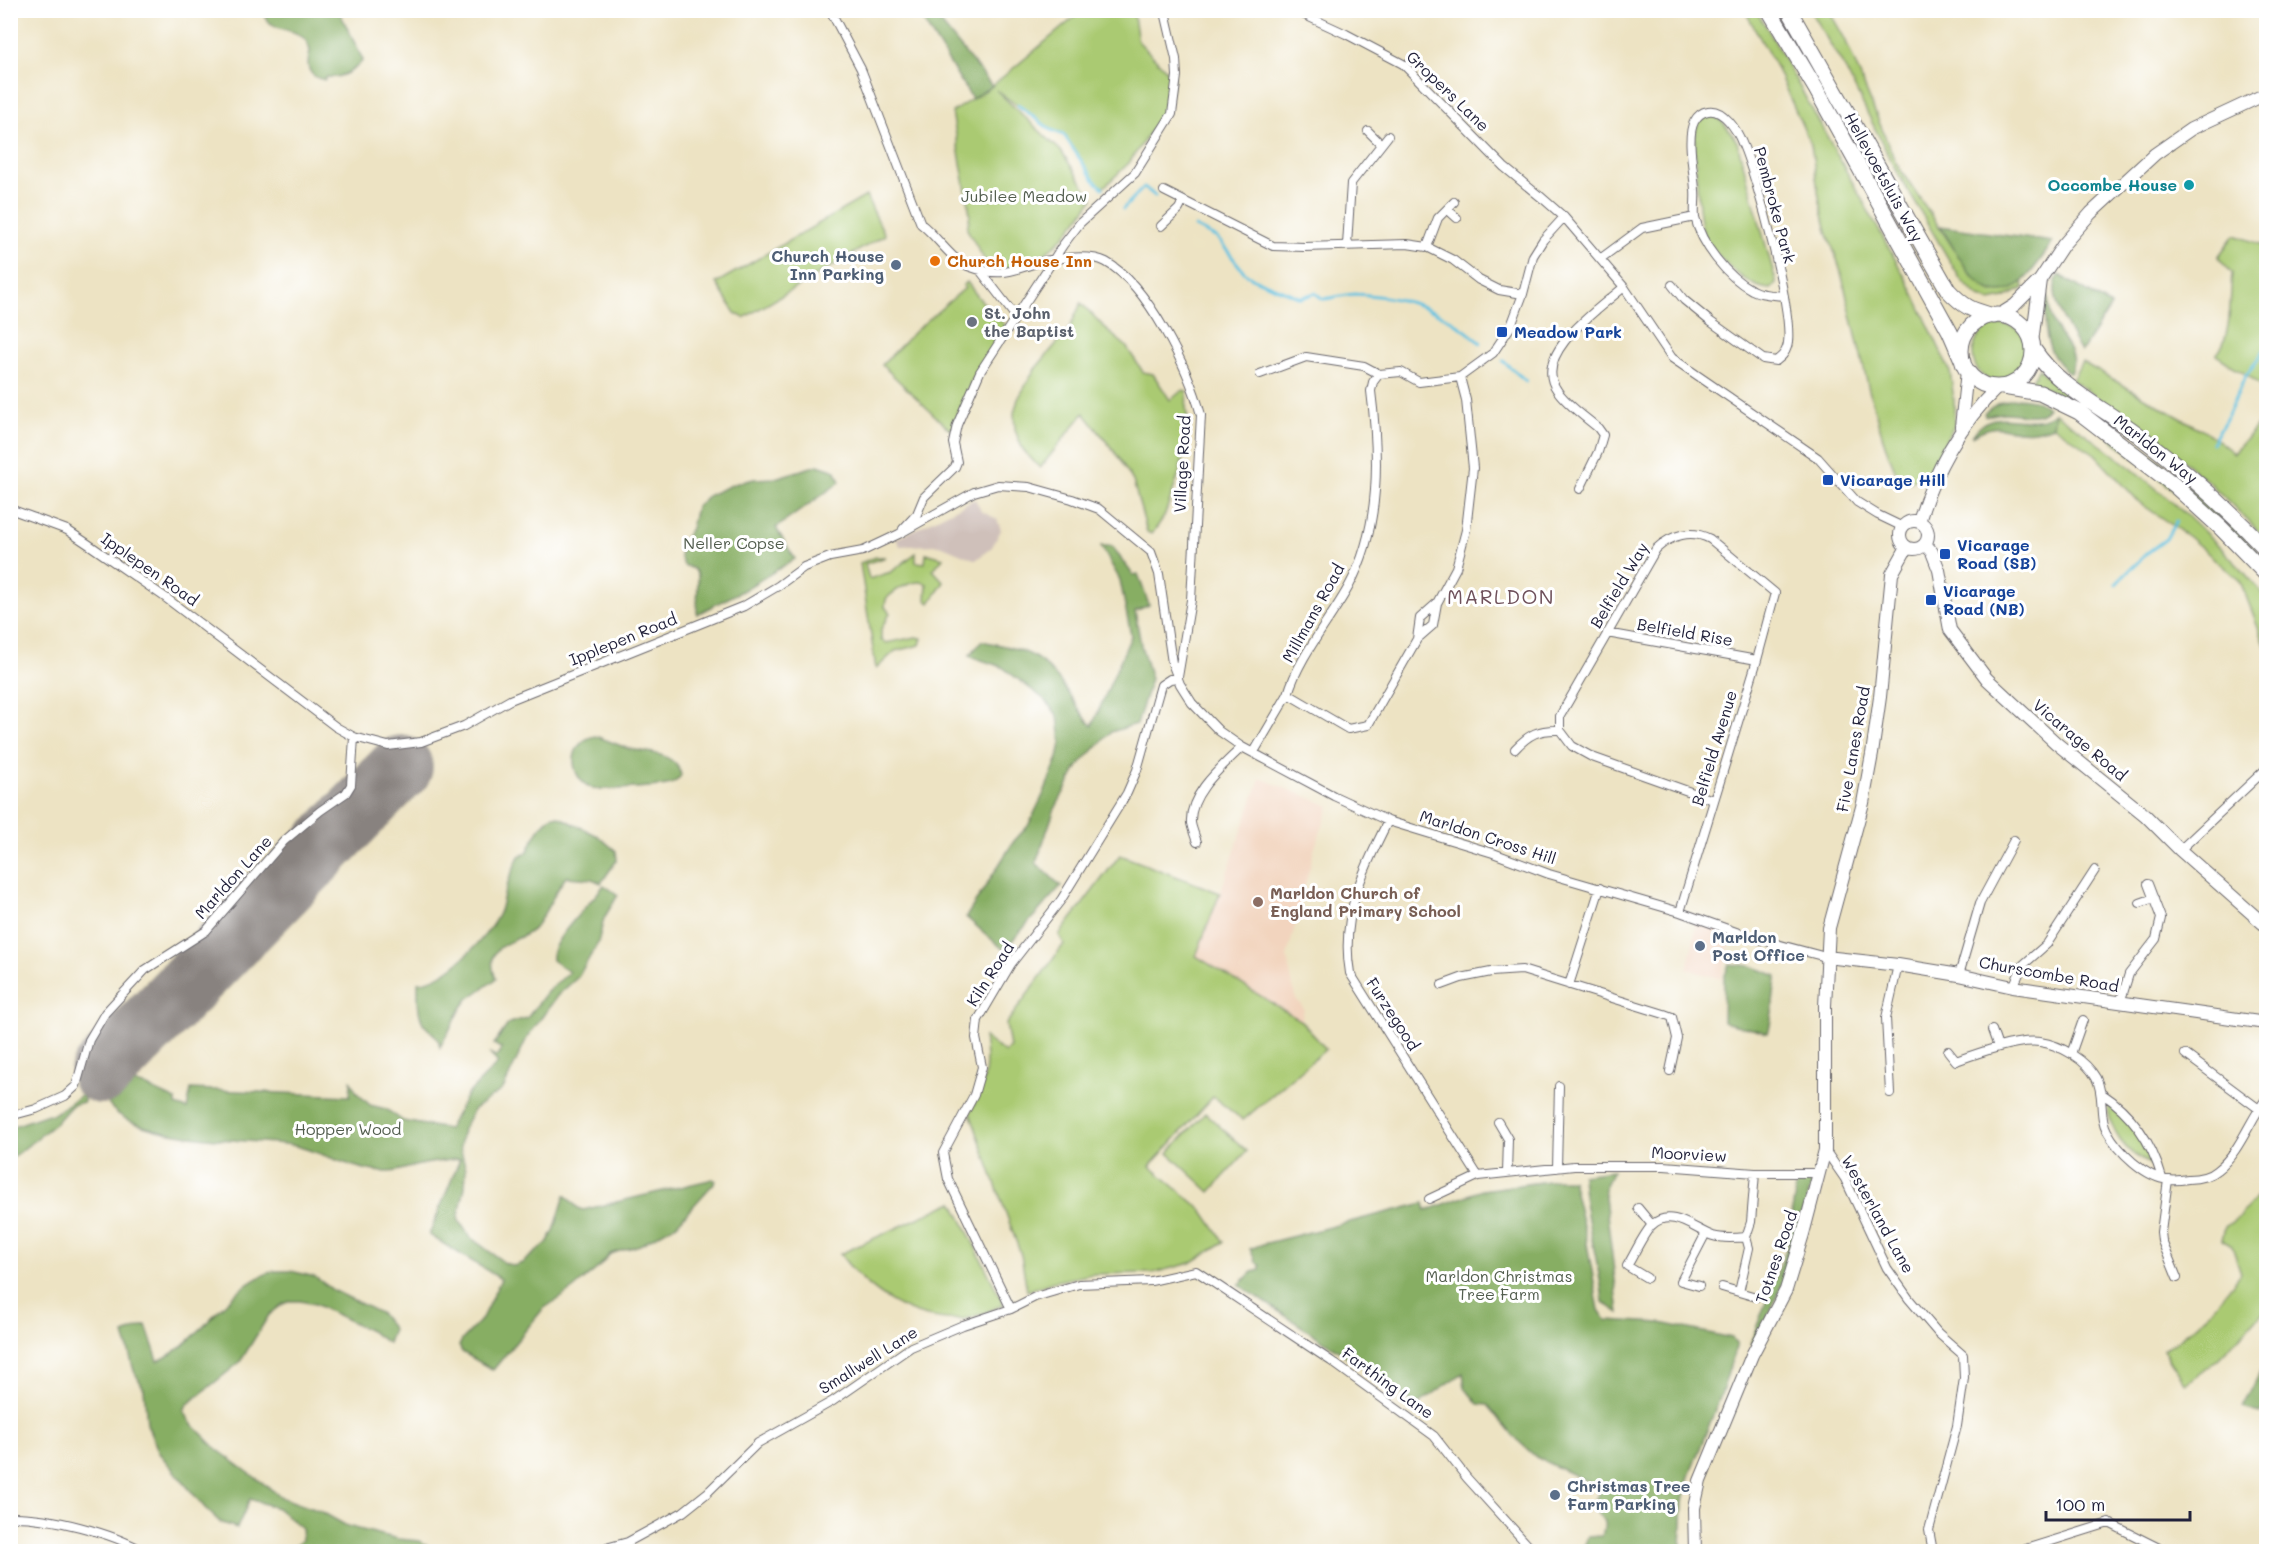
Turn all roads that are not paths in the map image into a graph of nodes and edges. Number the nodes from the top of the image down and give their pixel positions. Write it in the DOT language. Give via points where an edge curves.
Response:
graph roads {
  1 [pos="830,10"];
  2 [pos="1169,10"];
  3 [pos="1294,10"];
  4 [pos="1769,10"];
  5 [pos="1789,10"];
  6 [pos="2266,94"];
  7 [pos="1368,131"];
  8 [pos="1388,136"];
  9 [pos="1381,144"];
  10 [pos="1164,191"];
  11 [pos="1540,196"];
  12 [pos="1183,201"];
  13 [pos="1454,202"];
  14 [pos="1447,209"];
  15 [pos="1564,217"];
  16 [pos="1695,217"];
  17 [pos="1457,218"];
  18 [pos="1161,226"];
  19 [pos="1347,245"];
  20 [pos="1426,247"];
  21 [pos="1054,259"];
  22 [pos="1600,259"];
  23 [pos="979,270"];
  24 [pos="2040,280"];
  25 [pos="1672,285"];
  26 [pos="1624,287"];
  27 [pos="1523,294"];
  28 [pos="1784,296"];
  29 [pos="1996,315"];
  30 [pos="1016,317"];
  31 [pos="2033,346"];
  32 [pos="1965,366"];
  33 [pos="1260,374"];
  34 [pos="1379,375"];
  35 [pos="1460,377"];
  36 [pos="2000,387"];
  37 [pos="1961,428"];
  38 [pos="1580,489"];
  39 [pos="10,509"];
  40 [pos="1919,522"];
  41 [pos="1904,527"];
  42 [pos="899,534"];
  43 [pos="1925,544"];
  44 [pos="1907,547"];
  45 [pos="2266,549"];
  46 [pos="2266,574"];
  47 [pos="1775,593"];
  48 [pos="1437,603"];
  49 [pos="1607,633"];
  50 [pos="1417,639"];
  51 [pos="1757,660"];
  52 [pos="1178,678"];
  53 [pos="1288,694"];
  54 [pos="1560,730"];
  55 [pos="354,737"];
  56 [pos="1242,747"];
  57 [pos="1515,749"];
  58 [pos="1254,752"];
  59 [pos="2266,769"];
  60 [pos="1713,800"];
  61 [pos="1388,820"];
  62 [pos="2014,840"];
  63 [pos="1197,842"];
  64 [pos="2180,850"];
  65 [pos="2095,870"];
  66 [pos="2148,884"];
  67 [pos="1600,888"];
  68 [pos="2154,898"];
  69 [pos="2140,903"];
  70 [pos="1680,912"];
  71 [pos="2266,926"];
  72 [pos="1826,957"];
  73 [pos="1898,965"];
  74 [pos="1959,975"];
  75 [pos="1442,985"];
  76 [pos="1569,985"];
  77 [pos="2013,987"];
  78 [pos="2120,1003"];
  79 [pos="2083,1020"];
  80 [pos="2266,1023"];
  81 [pos="1992,1030"];
  82 [pos="1998,1047"];
  83 [pos="1948,1051"];
  84 [pos="2185,1053"];
  85 [pos="2071,1054"];
  86 [pos="1670,1071"];
  87 [pos="1559,1086"];
  88 [pos="1890,1093"];
  89 [pos="2101,1093"];
  90 [pos="2266,1099"];
  91 [pos="2259,1108"];
  92 [pos="10,1116"];
  93 [pos="1498,1122"];
  94 [pos="1825,1150"];
  95 [pos="1557,1168"];
  96 [pos="1508,1173"];
  97 [pos="1755,1173"];
  98 [pos="1819,1173"];
  99 [pos="1478,1176"];
  100 [pos="2165,1179"];
  101 [pos="1429,1199"];
  102 [pos="1638,1208"];
  103 [pos="1652,1225"];
  104 [pos="1707,1233"];
  105 [pos="1746,1237"];
  106 [pos="1196,1271"];
  107 [pos="1647,1278"];
  108 [pos="2177,1278"];
  109 [pos="1700,1286"];
  110 [pos="1722,1287"];
  111 [pos="1739,1292"];
  112 [pos="1756,1297"];
  113 [pos="1011,1309"];
  114 [pos="10,1517"];
  115 [pos="145,1551"];
  116 [pos="591,1551"];
  117 [pos="1534,1551"];
  118 [pos="1695,1551"];
  119 [pos="1933,1551"];
  120 [pos="2016,1551"];
  121 [pos="2168,1551"];
  1 -- 23 [label="street" via="861,69 921,224 954,258"];
  2 -- 21 [label="street" via="1166,16 1177,76 1172,114 1135,173 1080,223"];
  3 -- 15 [label="street, Gropers Lane" via="1403,64 1504,166"];
  4 -- 32 [label="highway, Hellevoetsluis Way" via="1950,332"];
  5 -- 29 [label="highway, Hellevoetsluis Way" via="1948,290 1972,310"];
  6 -- 24 [label="street" via="2192,129 2155,154 2091,213"];
  7 -- 9 [label="street"];
  8 -- 9 [label="street"];
  9 -- 19 [label="street" via="1351,183"];
  10 -- 12 [label="street"];
  11 -- 15 [label="street"];
  12 -- 18 [label="street"];
  12 -- 19 [label="street" via="1274,246"];
  13 -- 14 [label="street"];
  14 -- 17 [label="street"];
  14 -- 20 [label="street" via="1438,218"];
  15 -- 22 [label="street"];
  15 -- 27 [label="street" via="1533,256"];
  16 -- 22 [label="street" via="1641,228"];
  16 -- 28 [label="street, Pembroke Park" via="1709,250 1734,276 1751,290"];
  16 -- 28 [label="street, Pembroke Park" via="1693,122 1701,112 1712,110 1732,125 1742,142"];
  19 -- 20 [label="street"];
  20 -- 27 [label="street" via="1499,290"];
  21 -- 23 [label="street, Village Road" via="1014,271"];
  21 -- 30 [label="street"];
  21 -- 52 [label="street, Village Road" via="1081,257 1105,261 1130,281 1176,350 1196,393 1201,415 1191,600"];
  22 -- 26 [label="street"];
  23 -- 30 [label="street"];
  24 -- 29 [label="street" via="2015,305"];
  24 -- 31 [label="street"];
  25 -- 28 [label="street, Pembroke Park" via="1711,322 1763,359 1776,361 1788,341"];
  26 -- 38 [label="street" via="1577,327 1551,361 1556,389 1603,435"];
  26 -- 41 [label="street" via="1672,358 1818,458 1857,502"];
  27 -- 35 [label="street" via="1511,326 1493,353"];
  29 -- 31 [label="highway" via="2021,324"];
  29 -- 32 [label="highway" via="1977,321 1965,335 1961,354"];
  30 -- 42 [label="street" via="980,372 962,412 953,443 955,467 924,497 917,514"];
  31 -- 36 [label="highway" via="2030,366 2024,375"];
  31 -- 45 [label="highway, Marldon Way" via="2053,375 2160,451"];
  32 -- 36 [label="highway" via="1982,384"];
  32 -- 37 [label="street"];
  33 -- 34 [label="street" via="1306,357 1364,366"];
  34 -- 35 [label="street" via="1401,372 1419,382"];
  34 -- 53 [label="street, Millmans Road" via="1371,391 1378,462 1366,541 1350,584"];
  35 -- 48 [label="street" via="1473,468 1470,501 1456,568"];
  36 -- 37 [label="street"];
  36 -- 46 [label="highway, Marldon Way" via="2040,393 2079,412 2174,485"];
  37 -- 40 [label="street"];
  39 -- 55 [label="street, Ipplepen Road" via="67,530 88,543 309,708"];
  40 -- 41 [label="street"];
  40 -- 43 [label="street" via="1928,532"];
  41 -- 44 [label="street" via="1901,536"];
  42 -- 52 [label="street, Ipplepen Road" via="974,492 998,485 1029,487 1099,509 1151,552 1159,574 1172,663"];
  42 -- 55 [label="street, Ipplepen Road" via="863,551 804,567 744,606 510,700 464,726 421,742 388,746"];
  43 -- 44 [label="street"];
  43 -- 64 [label="street, Vicarage Road" via="1940,570 1950,630 1987,679"];
  44 -- 72 [label="street, Five Lanes Road" via="1892,574 1872,754 1863,803 1828,928"];
  47 -- 49 [label="street, Belfield Way" via="1710,539 1682,534 1656,549"];
  47 -- 51 [label="street, Belfield Avenue"];
  48 -- 50 [label="street" via="1433,625"];
  48 -- 50 [label="street" via="1420,618"];
  49 -- 51 [label="street, Belfield Rise"];
  49 -- 54 [label="street, Belfield Way" via="1560,716"];
  50 -- 53 [label="street" via="1368,725 1348,729"];
  51 -- 60 [label="street, Belfield Avenue"];
  52 -- 56 [label="street, Marldon Cross Hill" via="1192,703 1219,731"];
  52 -- 113 [label="street, Kiln Road" via="1161,685 1127,793 1061,900 1011,964 978,1020 976,1038 982,1067 974,1095 943,1153 948,1179"];
  53 -- 58 [label="street, Millmans Road"];
  54 -- 57 [label="street" via="1538,730"];
  54 -- 60 [label="street" via="1572,747 1592,757"];
  55 -- 92 [label="street, Marldon Lane" via="351,784 346,794 284,842 206,931 145,970 105,1013 89,1040 76,1086 65,1096"];
  56 -- 58 [label="street, Marldon Cross Hill"];
  56 -- 63 [label="street" via="1220,768 1193,808 1191,824"];
  58 -- 61 [label="street, Marldon Cross Hill" via="1334,796"];
  59 -- 64 [label="street"];
  60 -- 70 [label="street, Belfield Avenue"];
  61 -- 67 [label="street, Marldon Cross Hill"];
  61 -- 99 [label="street, Furzegood" via="1356,889 1347,946 1350,973"];
  62 -- 74 [label="street" via="1980,903"];
  64 -- 71 [label="street, Vicarage Road"];
  65 -- 77 [label="street" via="2047,944 2023,965"];
  66 -- 68 [label="street"];
  67 -- 70 [label="street, Marldon Cross Hill"];
  67 -- 76 [label="street"];
  68 -- 69 [label="street"];
  68 -- 78 [label="street" via="2161,918 2156,939 2129,974"];
  70 -- 72 [label="street, Marldon Cross Hill" via="1750,937"];
  72 -- 73 [label="street, Churscombe Road"];
  72 -- 94 [label="street, Totnes Road"];
  73 -- 74 [label="street, Churscombe Road"];
  73 -- 88 [label="street" via="1886,1018"];
  74 -- 77 [label="street, Churscombe Road"];
  75 -- 76 [label="street" via="1481,974 1522,970"];
  76 -- 86 [label="street" via="1672,1017 1677,1038"];
  77 -- 78 [label="street, Churscombe Road"];
  78 -- 80 [label="street, Churscombe Road"];
  79 -- 85 [label="street"];
  81 -- 82 [label="street"];
  82 -- 83 [label="street" via="1956,1061"];
  82 -- 85 [label="street" via="2040,1042"];
  84 -- 91 [label="street"];
  85 -- 89 [label="street" via="2085,1063"];
  87 -- 95 [label="street"];
  89 -- 100 [label="street" via="2143,1132"];
  89 -- 100 [label="street" via="2102,1117 2111,1139 2124,1156"];
  90 -- 91 [label="street"];
  91 -- 100 [label="street" via="2236,1149 2219,1169 2196,1179"];
  93 -- 96 [label="street" via="1508,1138"];
  94 -- 98 [label="street, Totnes Road"];
  94 -- 119 [label="street, Westerland Lane" via="1845,1179 1887,1268 1938,1333 1963,1355 1957,1426 1929,1530"];
  95 -- 96 [label="street, Moorview"];
  95 -- 97 [label="street, Moorview" via="1664,1166"];
  96 -- 99 [label="street, Moorview"];
  97 -- 98 [label="street, Moorview"];
  97 -- 105 [label="street"];
  98 -- 118 [label="street, Totnes Road" via="1786,1290 1734,1394 1700,1481 1694,1508"];
  99 -- 101 [label="street"];
  100 -- 108 [label="street" via="2162,1241"];
  102 -- 103 [label="street"];
  103 -- 104 [label="street" via="1675,1219"];
  103 -- 107 [label="street" via="1628,1266"];
  104 -- 105 [label="street" via="1716,1237"];
  104 -- 109 [label="street" via="1681,1281"];
  105 -- 111 [label="street" via="1749,1248"];
  106 -- 113 [label="street, Smallwell Lane" via="1151,1281 1079,1284"];
  106 -- 117 [label="street, Farthing Lane" via="1331,1360 1434,1436"];
  110 -- 111 [label="street"];
  111 -- 112 [label="street"];
  113 -- 116 [label="street, Smallwell Lane" via="911,1347 832,1401 758,1443 683,1512 628,1542"];
  114 -- 115 [label="street" via="43,1519 102,1533"];
  120 -- 121 [label="street" via="2109,1523"];
}
